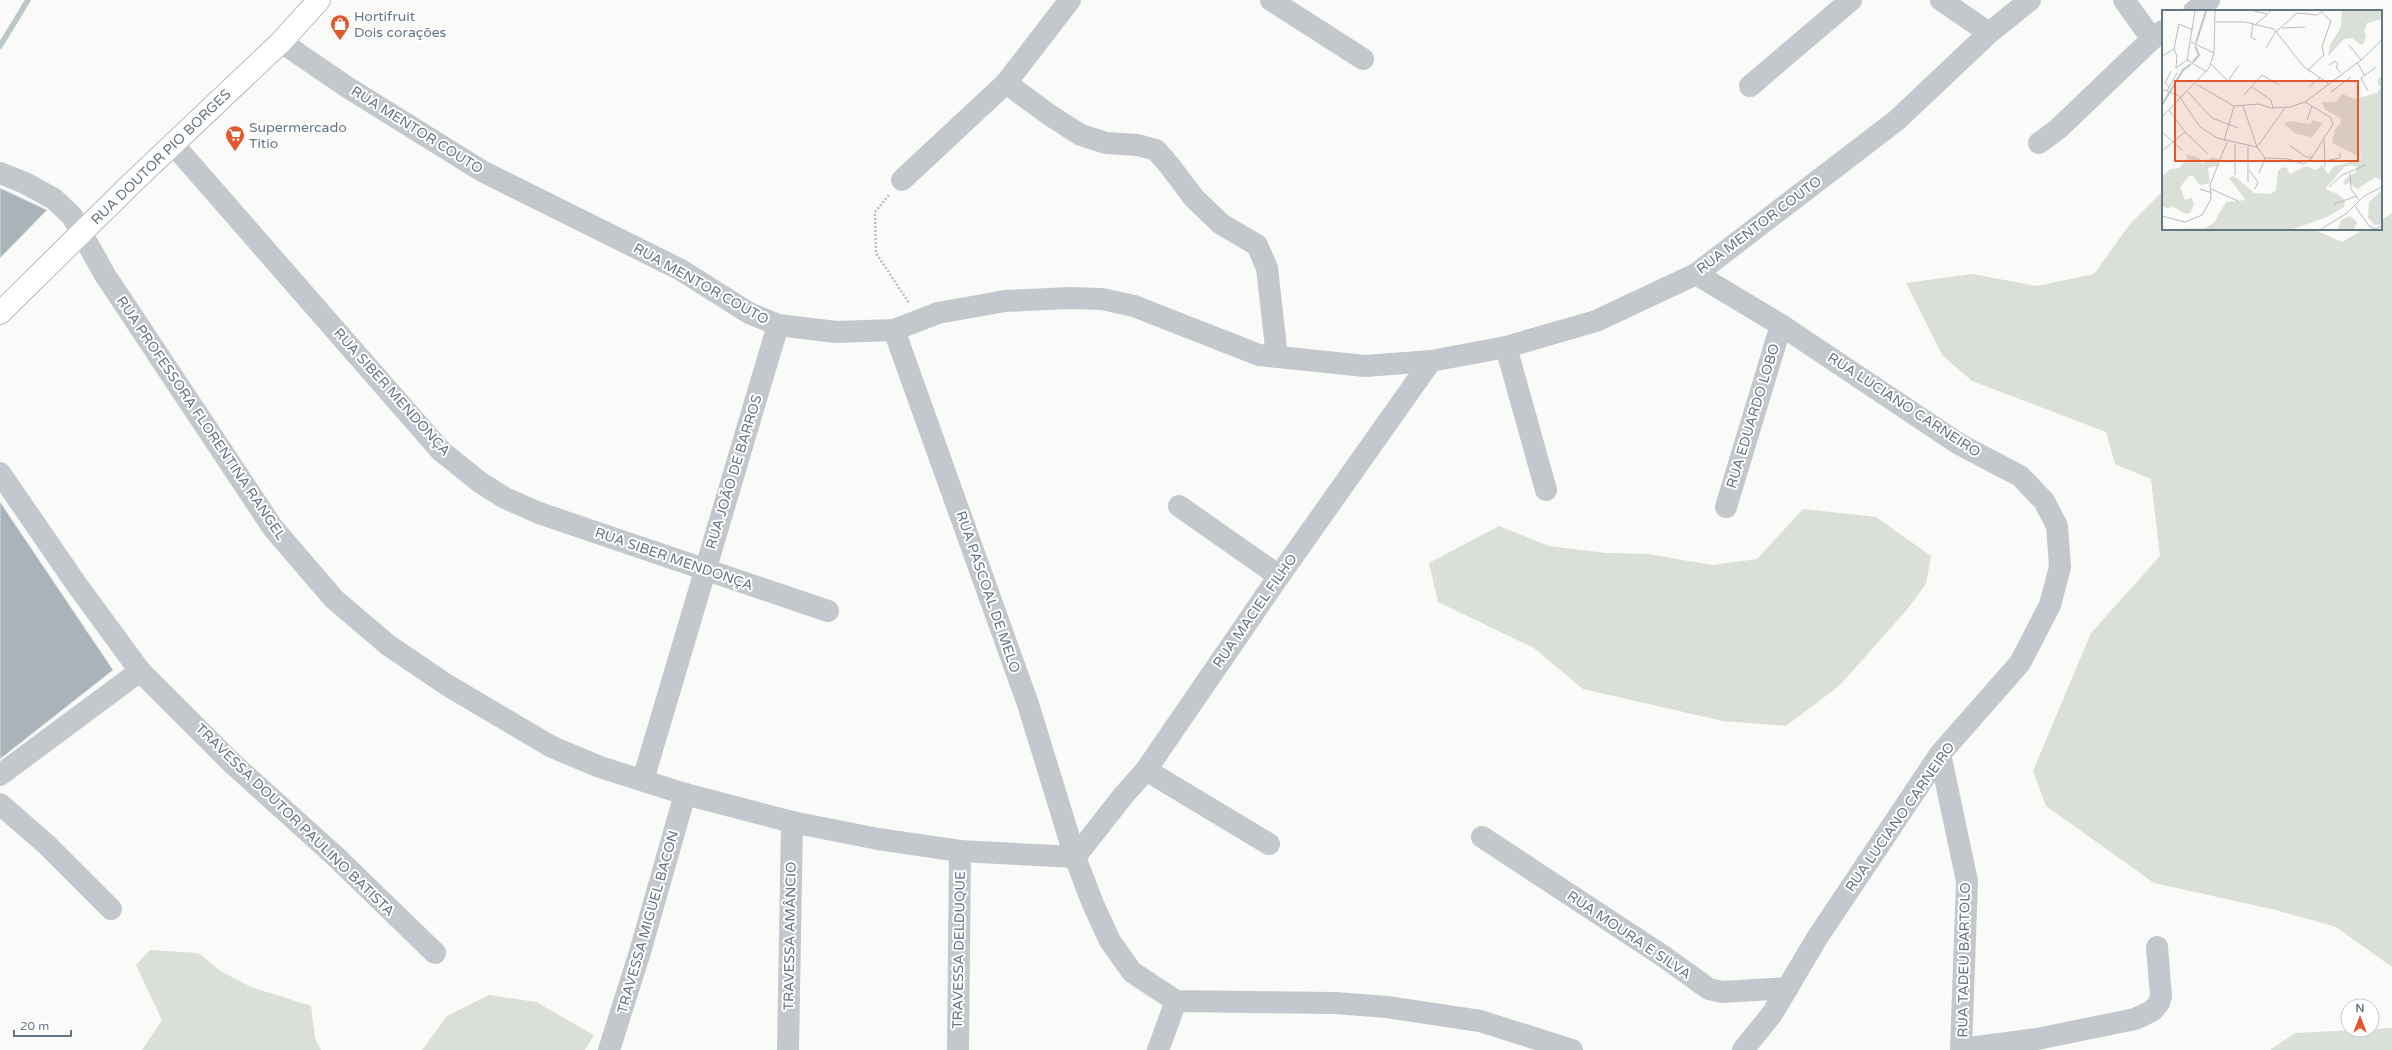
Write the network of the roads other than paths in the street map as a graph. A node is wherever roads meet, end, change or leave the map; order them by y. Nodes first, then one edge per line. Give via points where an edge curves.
1 (320, 0) edge
2 (1070, 0) edge
3 (1271, 0) edge
4 (1851, 0) edge
5 (1941, 0) edge
6 (2030, 0) edge
7 (2124, 0) edge
8 (2209, 0) edge
9 (2195, 10) edge
10 (1989, 33) junction
11 (2157, 35) edge
12 (281, 42) junction
13 (1363, 59) dead end
14 (1006, 83) junction
15 (1750, 86) dead end
16 (2039, 143) dead end
17 (173, 144) junction
18 (0, 173) edge
19 (902, 180) road end
20 (82, 234) junction
21 (1696, 274) junction
22 (0, 313) edge
23 (778, 325) junction
24 (1781, 325) junction
25 (894, 330) junction
26 (1506, 347) junction
27 (1277, 356) junction
28 (1431, 361) junction
29 (0, 474) edge
30 (1546, 490) dead end
31 (1178, 506) dead end
32 (1726, 507) dead end
33 (704, 570) junction
34 (1279, 576) junction
35 (828, 611) dead end
36 (140, 671) junction
37 (1940, 754) junction
38 (1146, 770) junction
39 (0, 775) edge
40 (643, 780) junction
41 (685, 794) junction
42 (0, 804) edge
43 (792, 822) junction
44 (1482, 837) dead end
45 (1269, 844) dead end
46 (960, 851) junction
47 (1075, 857) junction
48 (112, 909) dead end
49 (2157, 947) dead end
50 (435, 953) dead end
51 (1788, 988) junction
52 (1176, 1001) junction
53 (1961, 1049) edge
54 (609, 1050) edge
55 (788, 1050) edge
56 (958, 1050) edge
57 (1158, 1050) edge
58 (1572, 1050) edge
59 (1743, 1050) edge

1 - 12 main road, RUA DOUTOR PIO BORGES
2 - 14 street
3 - 13 street
4 - 15 street
5 - 10 street
6 - 10 street, RUA MENTOR COUTO
7 - 11 street
8 - 9 street
10 - 21 street, RUA MENTOR COUTO via 1897,120
11 - 16 street via 2058,129
12 - 17 main road, RUA DOUTOR PIO BORGES
12 - 23 street, RUA MENTOR COUTO via 347,87 482,171 681,270 749,313
14 - 19 street
14 - 27 street via 1081,135 1106,143 1138,145 1156,150 1194,198 1221,224 1257,245 1267,268
17 - 20 main road, RUA DOUTOR PIO BORGES
17 - 33 street, RUA SIBER MENDONÇA via 441,451 481,483 505,498 553,518
18 - 20 street, RUA PROFESSORA FLORENTINA RANGEL via 54,199 72,216
20 - 22 main road, RUA DOUTOR PIO BORGES
20 - 40 street, RUA PROFESSORA FLORENTINA RANGEL via 105,275 273,528 334,599 388,645 447,685 552,748 600,767
21 - 24 street, RUA LUCIANO CARNEIRO
21 - 26 street, RUA MENTOR COUTO via 1596,321
23 - 25 street, RUA MENTOR COUTO via 836,332
23 - 33 street, RUA JOÃO DE BARROS
24 - 32 street, RUA EDUARDO LOBO
24 - 37 street, RUA LUCIANO CARNEIRO via 1959,444 2020,476 2044,501 2057,526 2060,567 2050,605 2020,662
25 - 27 street, RUA MENTOR COUTO via 938,313 1005,301 1102,299 1134,306 1259,355
25 - 47 street, RUA PASCOAL DE MELO via 1028,704
26 - 28 street, RUA MENTOR COUTO
26 - 30 street
27 - 28 street, RUA MENTOR COUTO via 1365,366
28 - 34 street, RUA MACIEL FILHO
29 - 36 street, TRAVESSA DOUTOR PAULINO BATISTA via 77,586
31 - 34 street
33 - 35 street, RUA SIBER MENDONÇA
33 - 40 street, RUA JOÃO DE BARROS
34 - 38 street, RUA MACIEL FILHO
36 - 39 street
36 - 50 street, TRAVESSA DOUTOR PAULINO BATISTA via 232,763
37 - 51 street, RUA LUCIANO CARNEIRO via 1817,938
37 - 53 street, RUA TADEU BARTOLO via 1967,881
38 - 45 street
38 - 47 street, RUA MACIEL FILHO
40 - 41 street, RUA PROFESSORA FLORENTINA RANGEL
41 - 43 street, RUA PROFESSORA FLORENTINA RANGEL
41 - 54 street, TRAVESSA MIGUEL BACON
42 - 48 street via 46,844
43 - 46 street, RUA PROFESSORA FLORENTINA RANGEL via 878,839
43 - 55 street, TRAVESSA AMÂNCIO
44 - 51 street, RUA MOURA E SILVA via 1709,989 1722,992
46 - 47 street, RUA PROFESSORA FLORENTINA RANGEL
46 - 56 street, TRAVESSA DELDUQUE
47 - 52 street via 1110,941 1132,972
49 - 53 street, RUA TADEU BARTOLO via 2161,996 2152,1011 2135,1019 2037,1039
51 - 59 street, RUA LUCIANO CARNEIRO
52 - 57 street
52 - 58 street via 1336,1003 1387,1008 1480,1021

